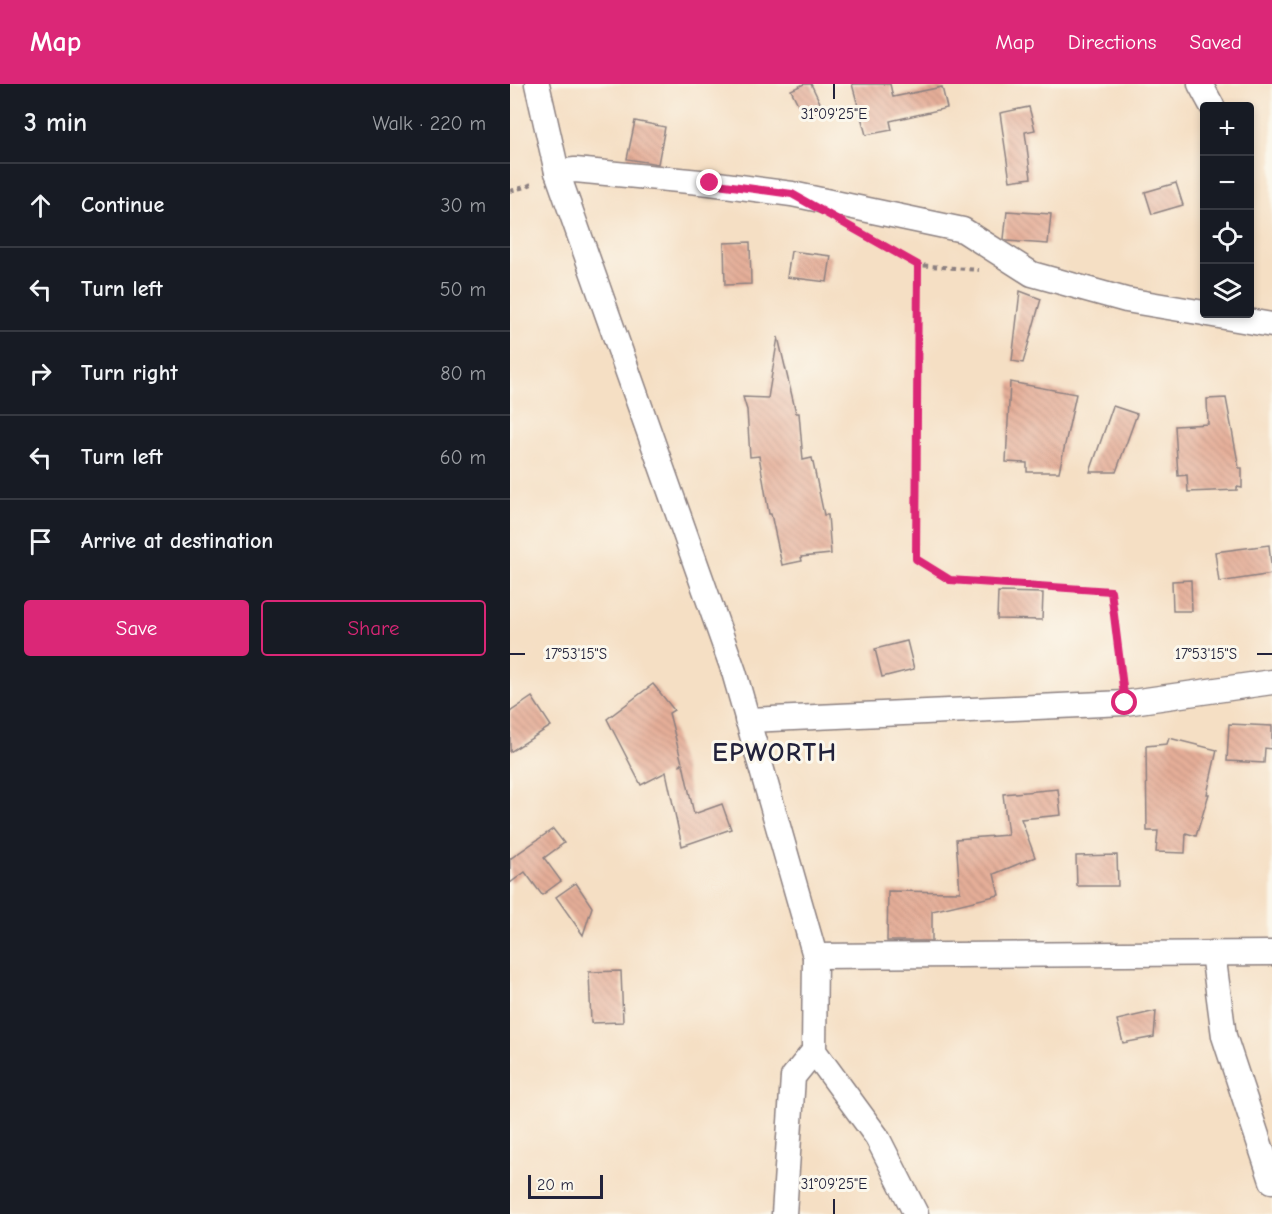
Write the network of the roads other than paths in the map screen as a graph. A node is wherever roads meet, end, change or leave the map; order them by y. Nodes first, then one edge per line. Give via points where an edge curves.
1 (537, 84) edge
2 (1200, 84) edge
3 (1210, 102) edge
4 (557, 172) junction
5 (1200, 312) edge
6 (1234, 318) edge
7 (1272, 325) edge
8 (1272, 682) edge
9 (747, 720) junction
10 (1214, 953) junction
11 (1272, 953) edge
12 (815, 956) junction
13 (814, 1051) junction
14 (1272, 1181) edge
15 (784, 1214) edge
16 (916, 1214) edge

1 - 4 street
2 - 3 street
4 - 5 street via 575,170 792,194 963,230 1032,274 1126,300
4 - 9 street via 734,672
6 - 7 street
8 - 9 street via 1125,703
9 - 12 street
10 - 11 street
10 - 12 street
10 - 14 street via 1224,1036
12 - 13 street
13 - 15 street via 793,1077
13 - 16 street via 877,1137

